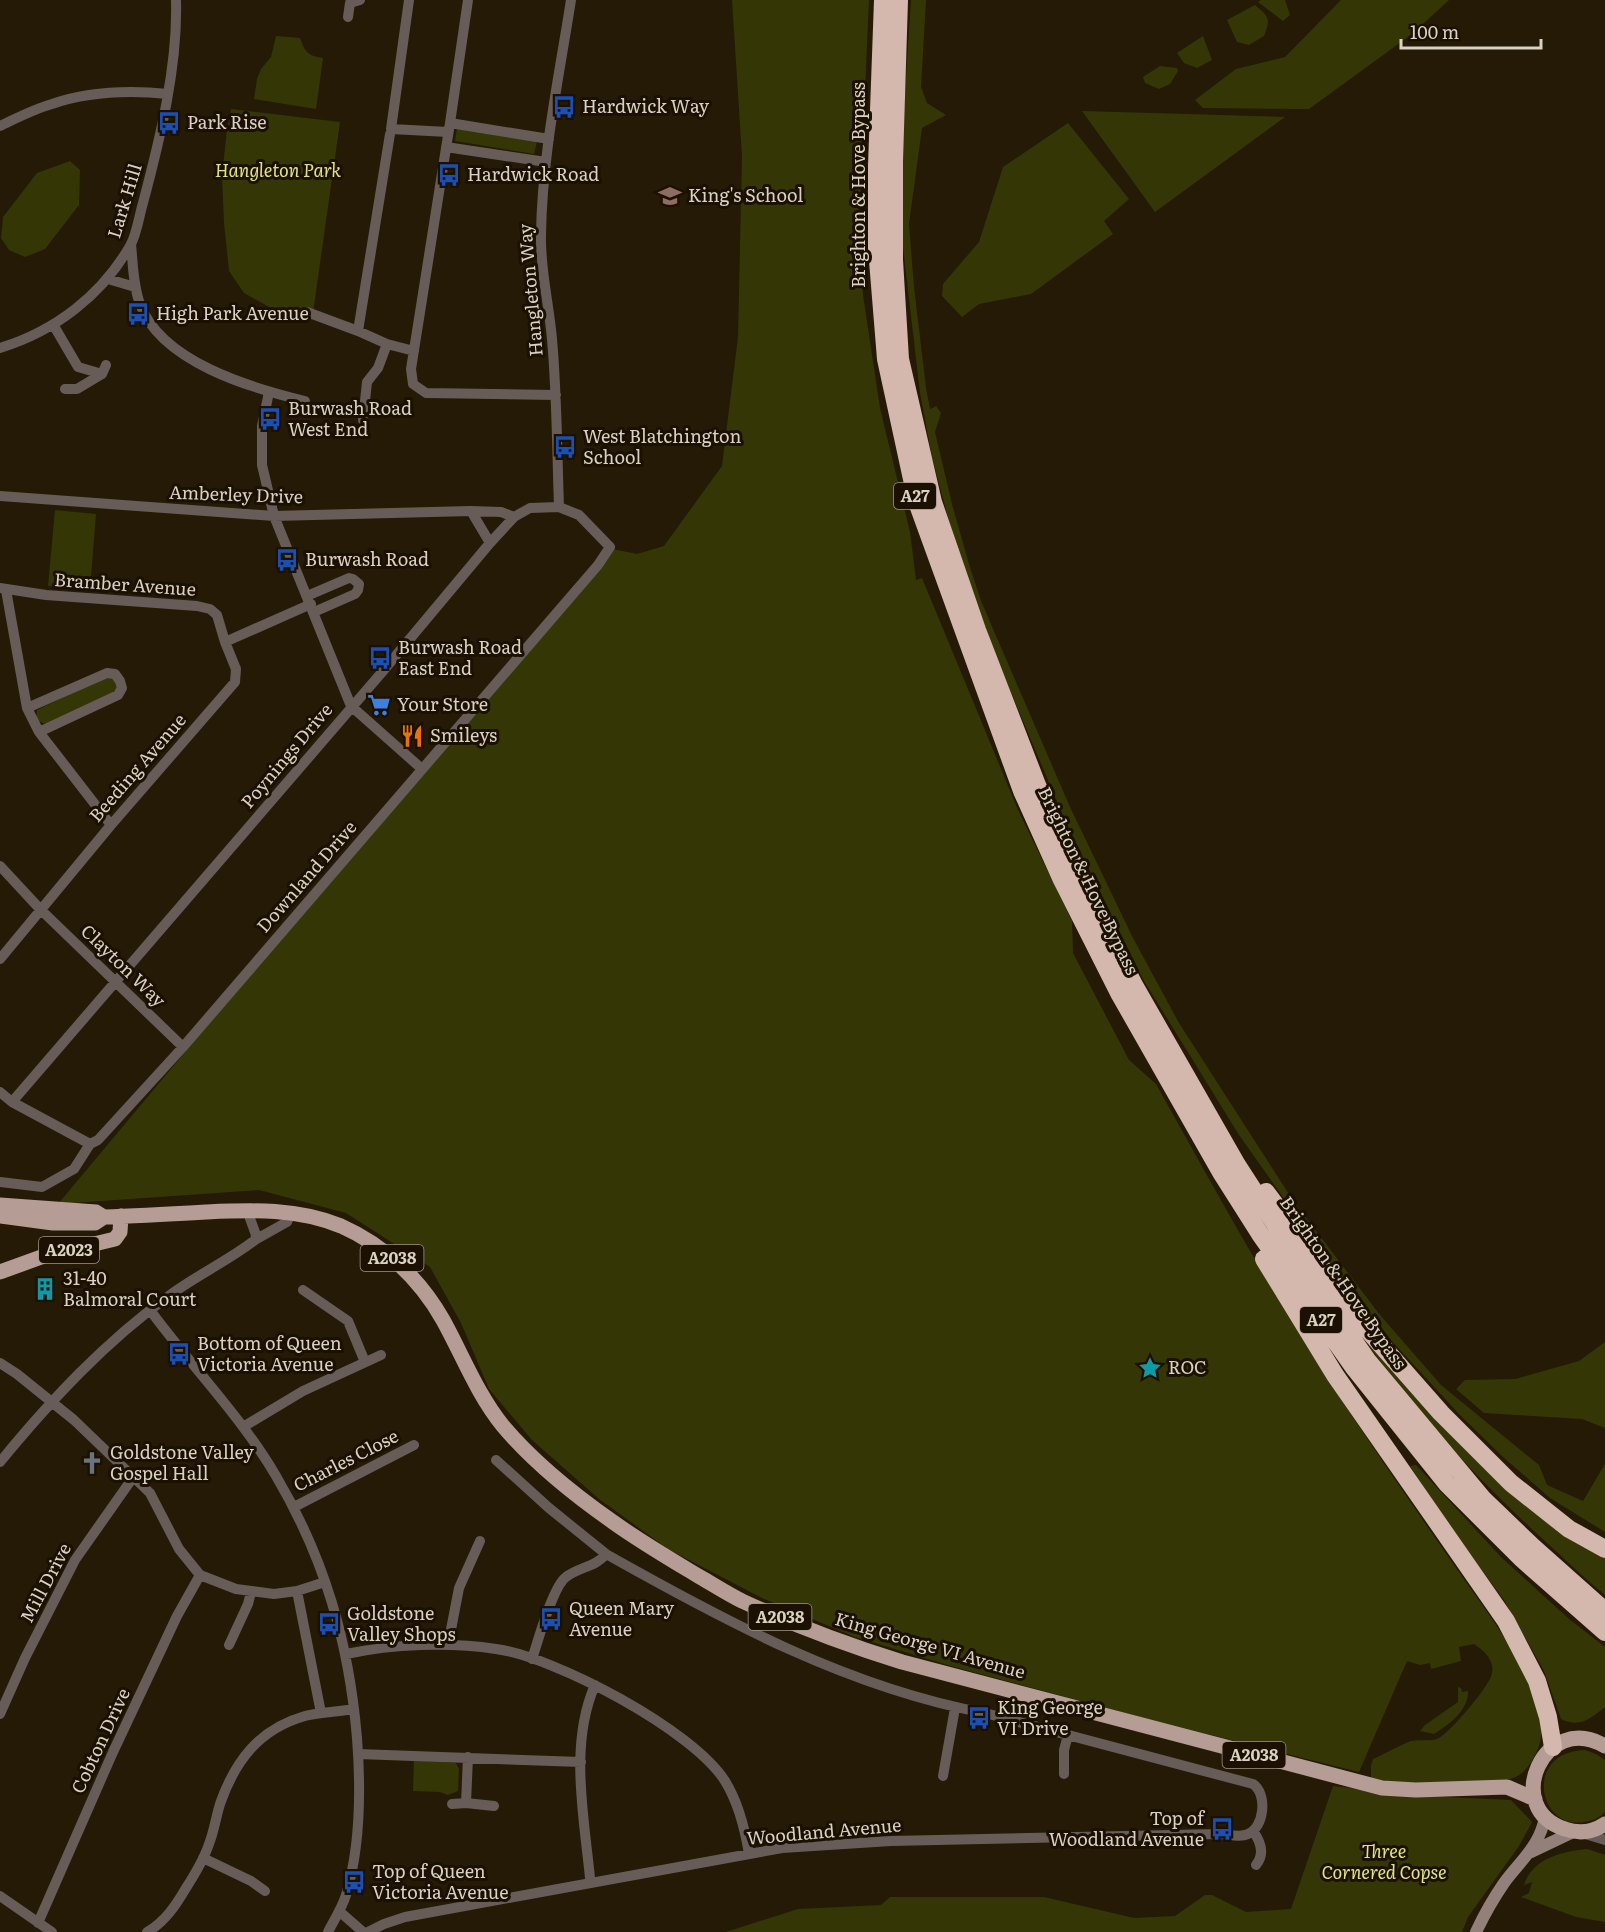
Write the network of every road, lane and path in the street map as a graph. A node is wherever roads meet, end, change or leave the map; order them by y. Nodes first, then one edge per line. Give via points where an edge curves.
1 (176, 0) edge
2 (360, 0) edge
3 (409, 0) edge
4 (468, 0) edge
5 (571, 0) edge
6 (883, 0) edge
7 (899, 0) edge
8 (348, 17) dead end
9 (168, 94) junction
10 (0, 126) edge
11 (449, 128) junction
12 (390, 134) dead end
13 (549, 139) junction
14 (446, 147) junction
15 (546, 162) junction
16 (131, 244) junction
17 (108, 279) junction
18 (135, 287) junction
19 (307, 312) dead end
20 (54, 326) junction
21 (358, 331) junction
22 (387, 344) junction
23 (0, 348) edge
24 (414, 351) junction
25 (78, 368) junction
26 (269, 392) junction
27 (556, 395) junction
28 (305, 401) dead end
29 (363, 420) dead end
30 (0, 496) edge
31 (559, 507) junction
32 (471, 511) junction
33 (274, 516) junction
34 (514, 517) junction
35 (490, 543) junction
36 (3, 589) edge
37 (311, 604) junction
38 (225, 642) junction
39 (351, 706) junction
40 (27, 708) junction
41 (39, 732) junction
42 (422, 769) junction
43 (111, 825) junction
44 (0, 867) edge
45 (40, 909) junction
46 (1, 955) edge
47 (115, 983) junction
48 (183, 1047) junction
49 (0, 1092) edge
50 (12, 1102) junction
51 (1202, 1106) junction
52 (90, 1144) junction
53 (1222, 1174) junction
54 (0, 1182) edge
55 (0, 1205) edge
56 (247, 1210) junction
57 (292, 1212) junction
58 (0, 1216) edge
59 (121, 1216) junction
60 (104, 1217) junction
61 (255, 1240) junction
62 (0, 1272) edge
63 (303, 1290) dead end
64 (150, 1310) junction
65 (381, 1355) dead end
66 (365, 1362) junction
67 (0, 1364) edge
68 (50, 1403) junction
69 (243, 1427) junction
70 (414, 1445) dead end
71 (496, 1460) dead end
72 (0, 1462) edge
73 (134, 1476) junction
74 (294, 1507) junction
75 (480, 1541) dead end
76 (1605, 1549) edge
77 (606, 1554) junction
78 (200, 1575) junction
79 (325, 1582) junction
80 (297, 1591) junction
81 (251, 1592) junction
82 (1605, 1611) edge
83 (1605, 1632) edge
84 (230, 1645) dead end
85 (448, 1645) junction
86 (346, 1654) junction
87 (532, 1659) junction
88 (595, 1685) junction
89 (955, 1708) junction
90 (354, 1709) junction
91 (321, 1713) junction
92 (0, 1714) edge
93 (1605, 1731) edge
94 (1068, 1735) junction
95 (1590, 1740) junction
96 (1605, 1746) edge
97 (1553, 1747) junction
98 (358, 1754) junction
99 (468, 1757) junction
100 (581, 1762) junction
101 (1535, 1771) junction
102 (1064, 1774) dead end
103 (943, 1776) dead end
104 (1507, 1787) junction
105 (1535, 1798) junction
106 (466, 1803) junction
107 (452, 1804) dead end
108 (494, 1806) dead end
109 (1545, 1816) junction
110 (1605, 1824) edge
111 (1253, 1831) junction
112 (1576, 1832) junction
113 (1605, 1839) edge
114 (1530, 1853) junction
115 (749, 1854) junction
116 (203, 1858) junction
117 (1256, 1865) dead end
118 (593, 1882) junction
119 (265, 1890) dead end
120 (0, 1896) edge
121 (339, 1911) junction
122 (38, 1923) junction
123 (52, 1932) edge
124 (147, 1932) edge
125 (328, 1932) edge
126 (363, 1932) edge
127 (368, 1932) edge
128 (1476, 1932) edge

1 - 9 street, Lark Hill
2 - 8 street via 350,3
3 - 11 street via 391,129
4 - 11 street
5 - 13 street, Hangleton Way
6 - 53 highway, Brighton & Hove Bypass / A27 via 877,248 886,359 917,502 1022,791 1062,880 1119,993
7 - 51 highway, Brighton & Hove Bypass / A27 via 894,161 899,348 933,502 1037,785 1125,968
9 - 10 street via 133,90 94,93 52,104
9 - 16 street, Lark Hill via 156,156
11 - 13 street
11 - 14 street
12 - 21 street
13 - 15 street, Hangleton Way
14 - 15 street
14 - 24 street
15 - 27 street, Hangleton Way via 541,238
16 - 17 street, Lark Hill
16 - 18 street
17 - 18 street
17 - 20 street, Lark Hill
18 - 26 street via 150,324 169,343 203,366
19 - 21 street
20 - 23 street, Lark Hill
20 - 25 street
21 - 22 street
22 - 24 street
22 - 29 street via 378,368 367,382
24 - 27 street via 413,384 426,393
25 - 25 street via 71,389 104,370
26 - 28 street
26 - 33 street via 262,426 262,465
27 - 31 street, Hangleton Way
30 - 33 street, Amberley Drive
31 - 34 street, Poynings Drive via 530,508
31 - 42 street, Downland Drive via 579,514 610,547
32 - 33 street, Amberley Drive
32 - 34 street, Amberley Drive via 501,512
32 - 35 street
33 - 37 street
34 - 35 street, Poynings Drive
35 - 39 street, Poynings Drive
36 - 38 street, Bramber Avenue via 203,607 217,615
36 - 40 street
37 - 38 street
37 - 39 street
38 - 43 street, Beeding Avenue via 237,669 235,682
39 - 42 street
39 - 47 street, Poynings Drive
40 - 41 street
40 - 41 street via 107,673 116,674 120,681 118,695
41 - 43 street
42 - 48 street, Downland Drive
43 - 45 street, Beeding Avenue
44 - 45 street, Clayton Way
45 - 46 street, Beeding Avenue
45 - 47 street, Clayton Way
47 - 48 street, Clayton Way
47 - 50 street, Poynings Drive
48 - 52 street, Downland Drive via 98,1140
49 - 50 street
50 - 52 street
51 - 76 highway, A27 via 1403,1372 1511,1483 1569,1529
51 - 82 highway, Brighton & Hove Bypass / A27 via 1274,1224 1367,1360 1483,1499
52 - 54 street, Downland Drive via 74,1169 42,1187
53 - 83 highway, Brighton & Hove Bypass / A27 via 1355,1369 1447,1484 1521,1558
53 - 97 highway, A27 via 1252,1239 1318,1348 1517,1640 1544,1700
55 - 60 main road, King George VI Avenue / A2038 via 96,1212
56 - 57 main road, King George VI Avenue / A2038
56 - 59 main road, King George VI Avenue / A2038
56 - 61 street
57 - 61 street via 287,1222
57 - 104 main road, King George VI Avenue / A2038 via 348,1230 385,1252 425,1293 496,1417 540,1466 647,1545 740,1600 831,1640 902,1662 1371,1785 1416,1790
58 - 60 main road, King George VI Avenue / A2038 via 53,1223 95,1223
59 - 60 main road, King George VI Avenue / A2038
59 - 62 main road, A2023 via 120,1232 115,1239 44,1256
61 - 64 street
63 - 66 street via 348,1321
64 - 68 street
64 - 69 street
65 - 66 street
66 - 69 street via 303,1391
67 - 68 street
68 - 72 street
68 - 73 street
69 - 74 street
70 - 74 street, Charles Close
71 - 77 street
73 - 78 street via 150,1492 179,1549
73 - 92 street, Mill Drive via 75,1560
74 - 79 street
75 - 85 street via 459,1588
77 - 87 street via 599,1562 561,1581
77 - 89 street via 700,1607 780,1645 871,1683
78 - 81 street
78 - 122 street, Cobton Drive via 113,1752
79 - 80 street
79 - 86 street
80 - 81 street
80 - 91 street
81 - 84 street
85 - 86 street
85 - 87 street via 496,1649
86 - 90 street
87 - 88 street
88 - 100 street via 584,1723
88 - 115 street via 661,1724 713,1765 734,1799
89 - 94 street
89 - 103 street
90 - 91 street
90 - 98 street
91 - 116 street via 276,1728 244,1756 232,1774
93 - 95 main road
94 - 102 street
94 - 111 street via 1253,1784 1263,1797
95 - 96 main road
95 - 97 main road via 1577,1738
97 - 101 main road
98 - 99 street
98 - 121 street via 359,1819 350,1879
99 - 100 street
99 - 106 street
100 - 118 street
101 - 104 main road, King George VI Avenue / A2038
101 - 105 main road
104 - 105 main road, King George VI Avenue / A2038
105 - 109 main road
106 - 107 street
106 - 108 street
109 - 112 main road via 1553,1824
109 - 114 street via 1540,1837
110 - 112 main road
111 - 115 street, Woodland Avenue via 1241,1836 891,1841 814,1845
111 - 117 street via 1261,1848
112 - 113 street
112 - 114 street
114 - 128 street via 1505,1882
115 - 118 street, Woodland Avenue
116 - 119 street
116 - 124 street via 178,1902
118 - 127 street, Woodland Avenue via 405,1917
120 - 122 street
121 - 125 street
121 - 126 street
122 - 123 street

